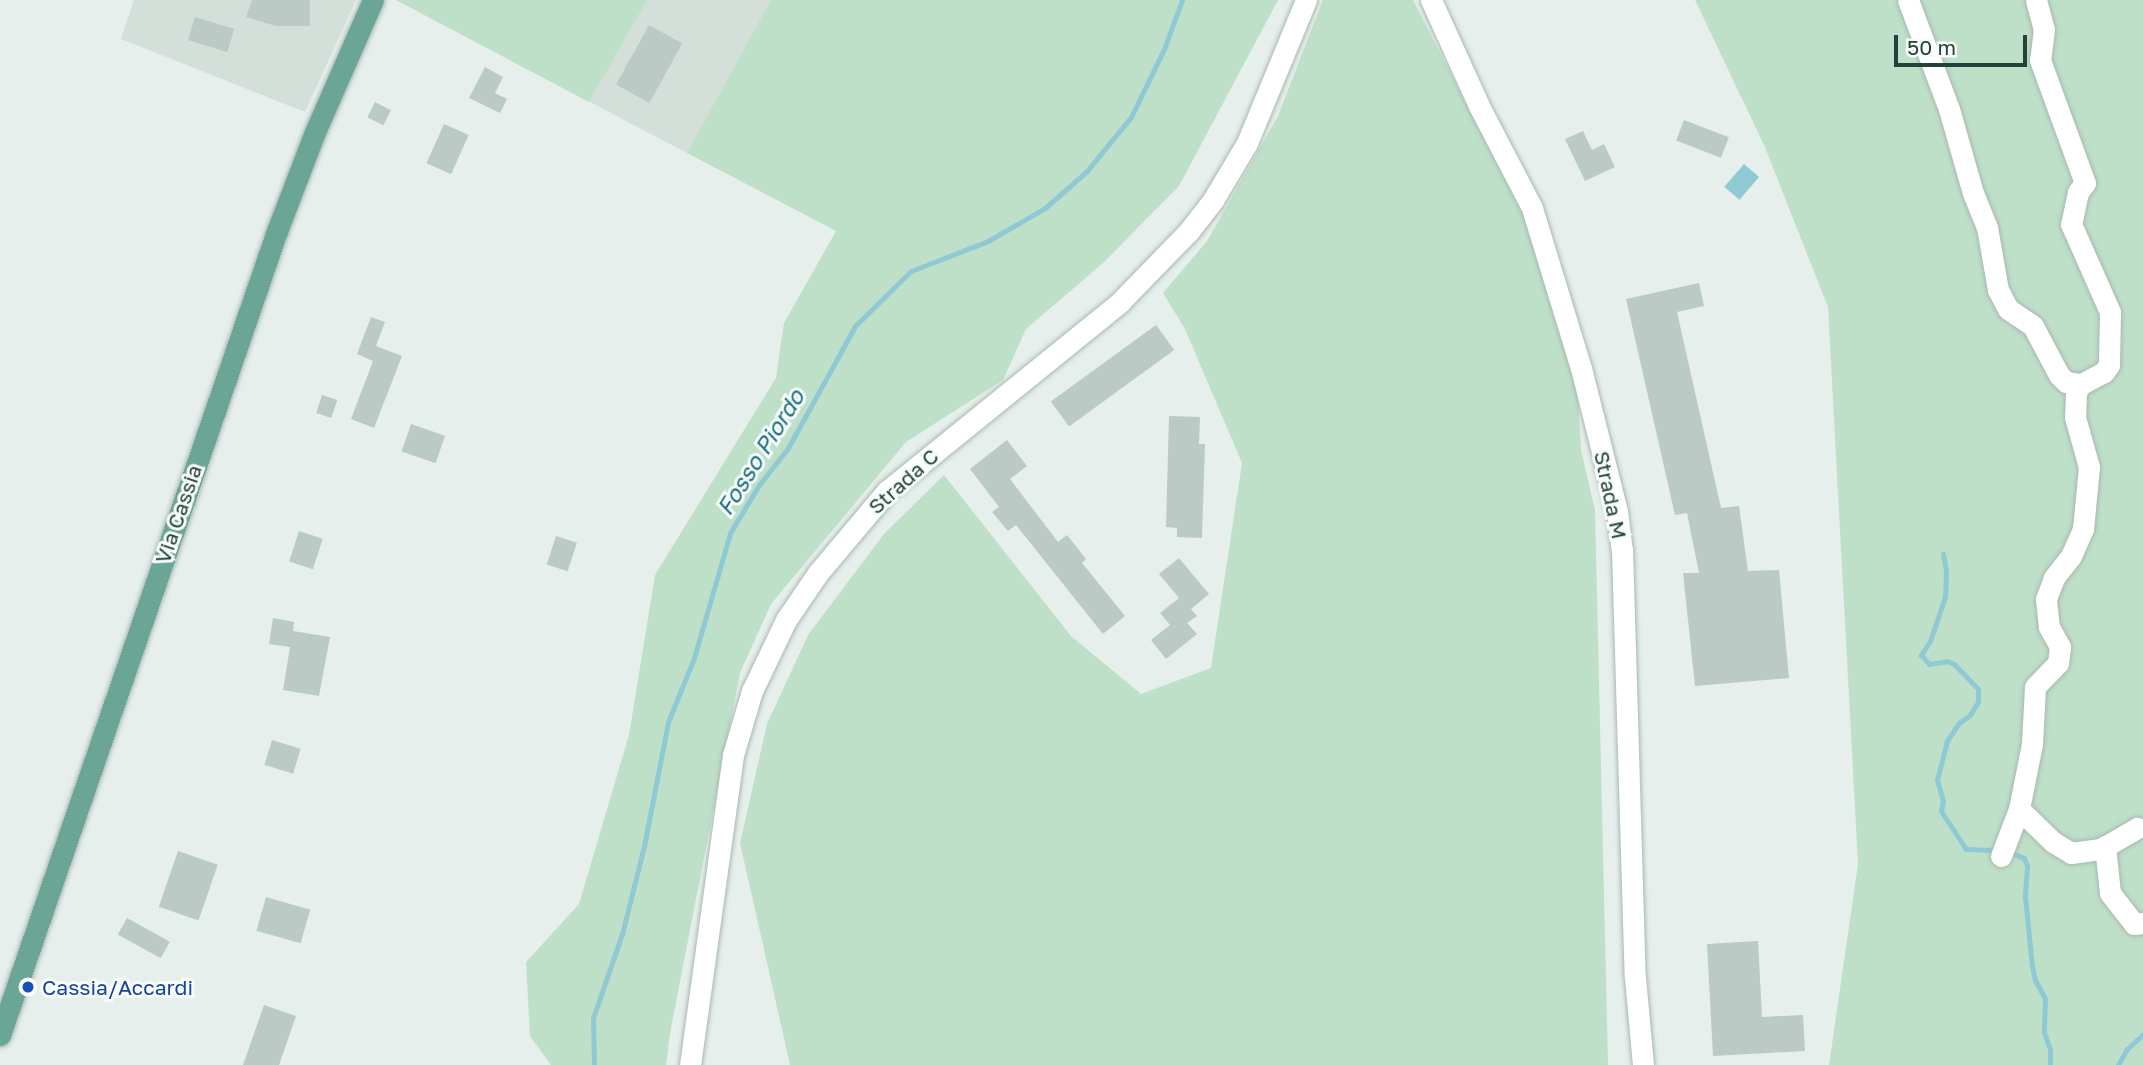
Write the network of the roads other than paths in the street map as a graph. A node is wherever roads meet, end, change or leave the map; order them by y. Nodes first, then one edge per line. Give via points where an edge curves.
1 (373, 0) edge
2 (1306, 0) edge
3 (1431, 0) edge
4 (1908, 0) edge
5 (2036, 0) edge
6 (2059, 375) junction
7 (2081, 384) junction
8 (2075, 417) junction
9 (2020, 808) junction
10 (2137, 828) dead end
11 (2105, 846) junction
12 (2002, 852) dead end
13 (2143, 923) edge
14 (1, 1027) edge
15 (690, 1065) edge
16 (1643, 1065) edge

1 - 14 main road, Via Cassia via 277,231
2 - 15 street, Strada C via 1247,143 1189,231 1119,302 887,491 818,573 786,620 752,691 733,755
3 - 16 street, Strada M via 1532,208 1618,511 1635,977
4 - 6 street via 1987,227 1998,290 2008,309 2034,326
5 - 7 street via 2045,29 2040,60 2085,183 2078,192 2071,224 2110,312 2109,365
6 - 7 street via 2066,382
6 - 8 street
7 - 8 street
8 - 9 street via 2089,467 2083,529 2046,598 2049,627 2060,647 2058,663 2035,687 2032,744
9 - 11 street via 2053,842 2071,853
9 - 12 street
10 - 11 street
11 - 13 street via 2110,893 2134,924

